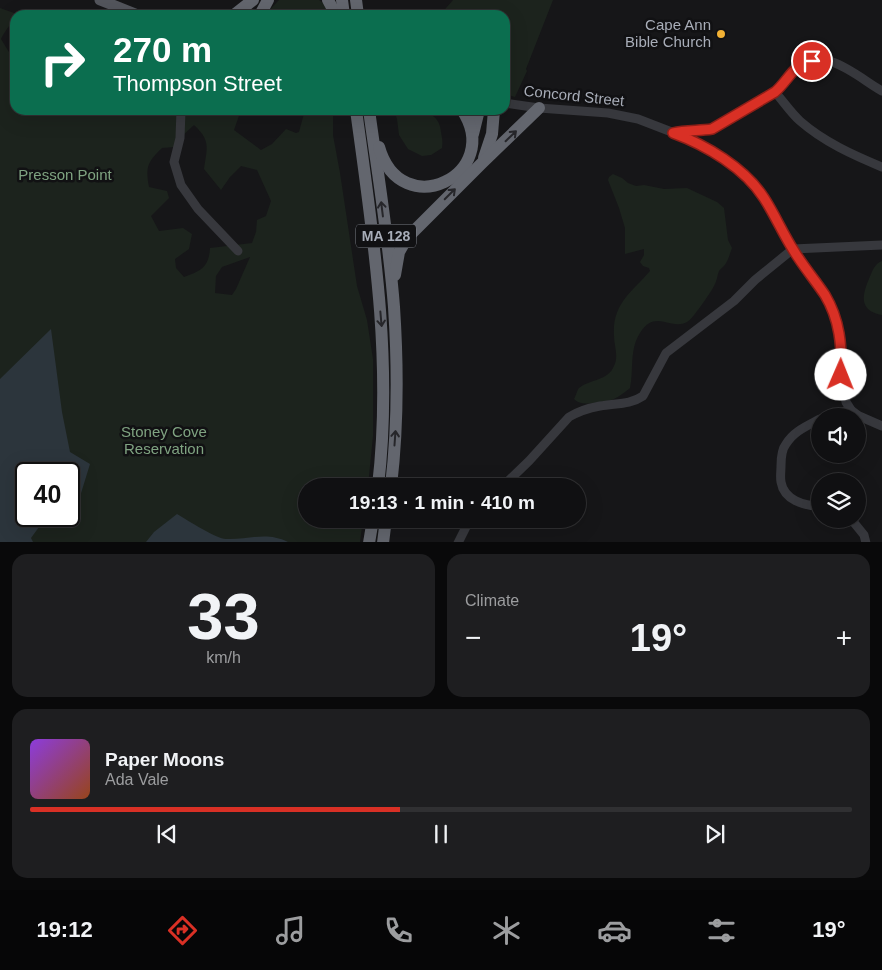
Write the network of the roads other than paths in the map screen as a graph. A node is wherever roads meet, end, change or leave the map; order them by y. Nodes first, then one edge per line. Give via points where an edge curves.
1 (100, 0) edge
2 (125, 10) edge
3 (882, 90) edge
4 (775, 92) junction
5 (510, 104) edge
6 (539, 108) junction
7 (180, 115) edge
8 (357, 115) edge
9 (371, 115) edge
10 (371, 115) edge
11 (464, 115) edge
12 (478, 115) edge
13 (494, 115) edge
14 (673, 133) junction
15 (472, 138) junction
16 (482, 163) junction
17 (882, 167) edge
18 (882, 245) edge
19 (793, 249) junction
20 (238, 251) dead end
21 (397, 362) junction
22 (849, 408) edge
23 (866, 420) edge
24 (811, 424) edge
25 (882, 426) edge
26 (379, 478) edge
27 (392, 478) edge
28 (511, 478) edge
29 (811, 506) edge
30 (371, 528) edge
31 (385, 528) edge
32 (465, 528) edge
33 (858, 528) edge
34 (369, 542) edge
35 (383, 542) edge
36 (458, 542) edge
37 (866, 542) edge

1 - 2 main road
3 - 4 street via 842,66 820,61 799,65
4 - 14 street via 712,129
4 - 17 street via 799,120 818,135
5 - 6 street, Concord Street
6 - 14 street, Concord Street via 608,113 638,119
16 -> 6 highway
7 - 20 street via 180,138 174,162 181,186
8 -> 26 highway, MA 128 via 382,332 384,400
9 - 15 highway via 386,164 397,177 414,185 434,186 456,176 469,158
21 -> 10 highway, MA 128 via 392,289
11 - 15 highway
12 - 15 highway
13 - 16 highway via 488,151
14 - 19 street, Concord Street via 695,141 749,179 765,198
21 -> 16 highway via 395,276 399,252 411,234
18 - 19 street
19 - 22 street, Concord Street via 833,310 841,341 842,392
19 - 28 street via 728,306 666,353 643,396 578,412
27 -> 21 highway, MA 128
23 - 25 street
24 - 29 street via 795,432 784,446 781,462 781,482 787,494
30 - 34 highway
31 - 35 highway
32 - 36 street
33 - 37 street

